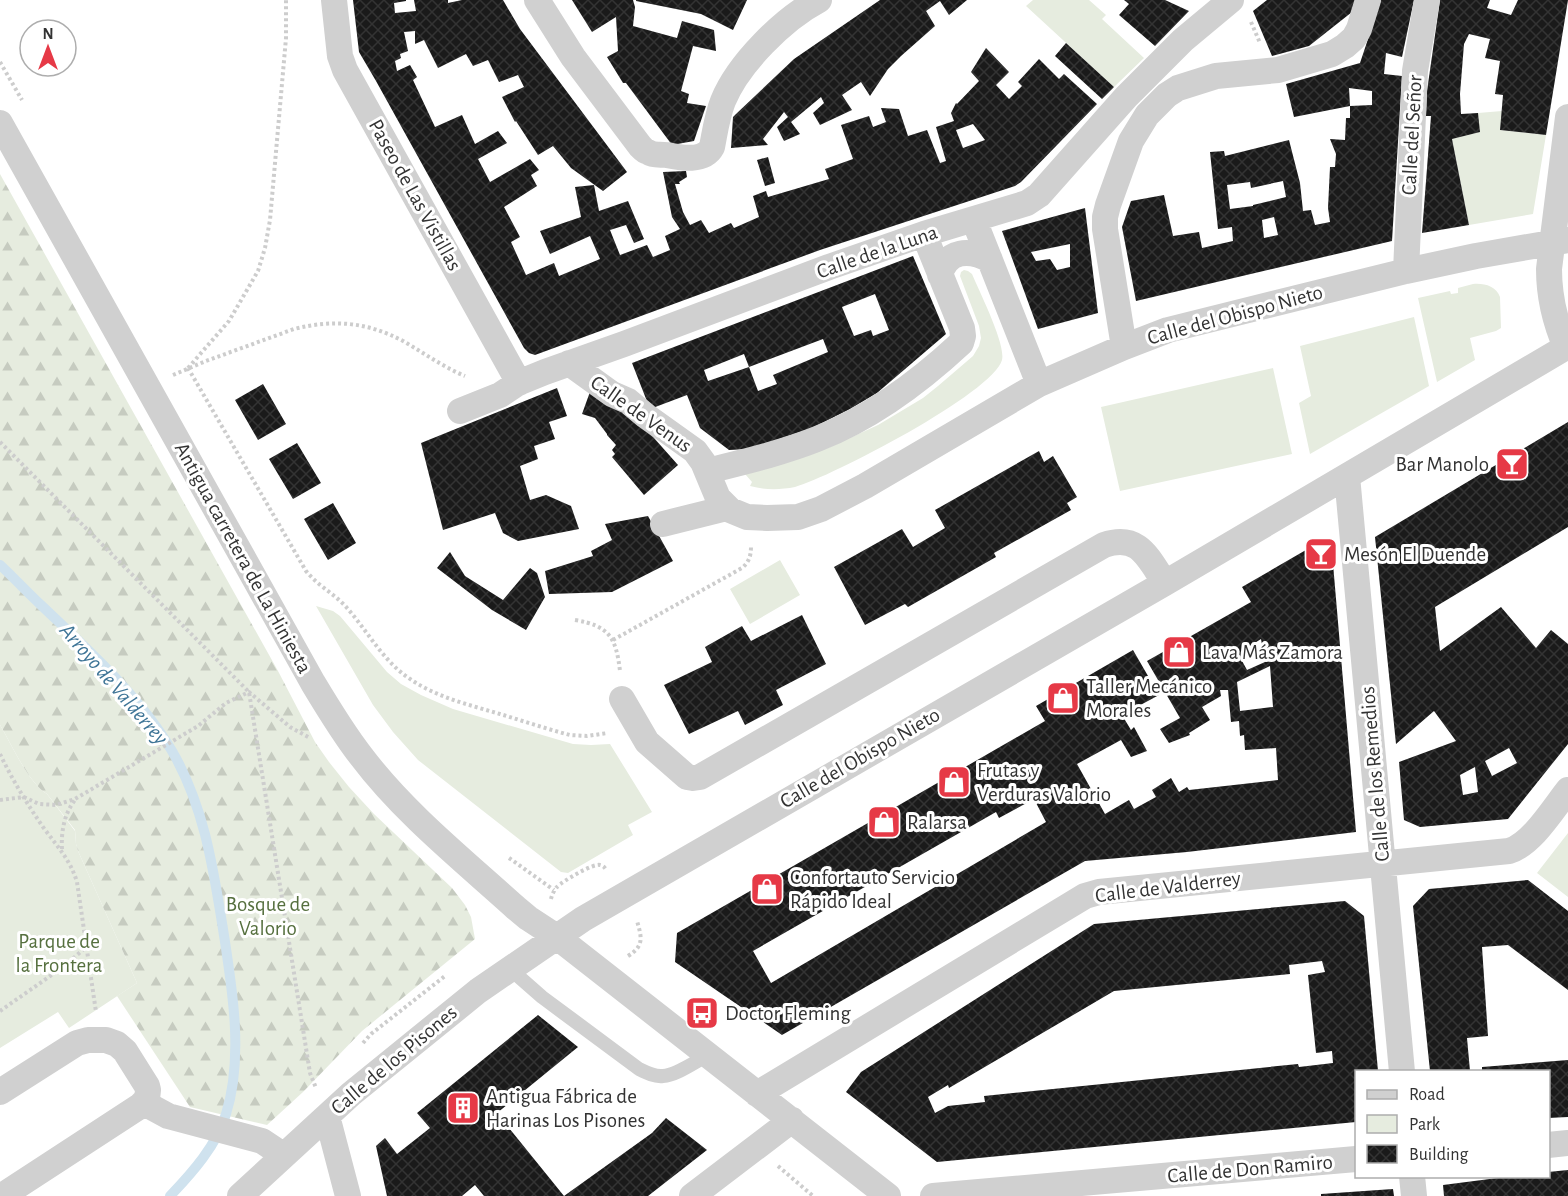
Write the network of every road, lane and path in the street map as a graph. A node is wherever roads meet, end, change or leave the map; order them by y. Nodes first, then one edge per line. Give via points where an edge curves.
1 (286, 0) edge
2 (334, 0) edge
3 (537, 0) edge
4 (1368, 0) edge
5 (1427, 0) edge
6 (812, 2) edge
7 (1235, 4) edge
8 (1259, 41) dead end
9 (0, 62) edge
10 (22, 102) dead end
11 (1568, 117) edge
12 (0, 123) edge
13 (974, 220) junction
14 (924, 234) junction
15 (1560, 242) edge
16 (990, 260) junction
17 (1406, 272) junction
18 (940, 275) junction
19 (1124, 347) junction
20 (1567, 347) edge
21 (569, 363) junction
22 (168, 365) dead end
23 (188, 369) junction
24 (174, 375) dead end
25 (471, 378) dead end
26 (519, 382) junction
27 (1039, 384) junction
28 (460, 411) dead end
29 (0, 442) edge
30 (707, 471) junction
31 (1347, 476) junction
32 (737, 512) junction
33 (663, 524) dead end
34 (1165, 583) junction
35 (575, 620) dead end
36 (613, 640) junction
37 (249, 692) junction
38 (622, 699) joint
39 (636, 724) junction
40 (342, 730) junction
41 (0, 754) edge
42 (1568, 790) edge
43 (24, 797) junction
44 (75, 799) junction
45 (0, 800) edge
46 (62, 850) junction
47 (507, 856) dead end
48 (1383, 864) junction
49 (608, 873) dead end
50 (634, 914) dead end
51 (557, 936) junction
52 (86, 947) junction
53 (635, 952) dead end
54 (509, 968) junction
55 (0, 1011) edge
56 (101, 1039) junction
57 (708, 1055) junction
58 (1402, 1070) edge
59 (0, 1092) edge
60 (758, 1094) junction
61 (144, 1103) junction
62 (327, 1116) junction
63 (792, 1120) junction
64 (1568, 1143) edge
65 (1550, 1145) edge
66 (281, 1157) junction
67 (1355, 1159) edge
68 (774, 1163) dead end
69 (1412, 1178) edge
70 (1034, 1192) edge
71 (2, 1196) edge
72 (240, 1196) edge
73 (348, 1196) edge
74 (692, 1196) edge
75 (813, 1196) edge
76 (888, 1196) edge
77 (933, 1196) edge
78 (1414, 1196) edge

1 - 23 path via 286,38 265,249 258,271 229,321
2 - 26 street, Paseo de Las Vistillas via 345,70
3 - 6 street via 573,57 645,152 680,158 710,151 721,105 737,75 754,53
4 - 19 street via 1354,38 1332,54 1278,70 1216,76 1178,88 1142,122 1128,149 1105,217
5 - 17 street, Calle del Señor via 1415,71
7 - 8 path
7 - 13 street, Calle de la Luna via 1183,40 1035,198
9 - 10 path
11 - 15 street
12 - 40 street, Antigua carretera de La Hiniesta
13 - 14 street, Calle de la Luna
13 - 16 street
14 - 18 street
14 - 21 street, Calle de la Luna
15 - 17 street, Calle del Obispo Nieto
15 - 20 street via 1549,269 1550,293
16 - 18 street via 969,252 958,254 943,266
16 - 27 street
17 - 19 street, Calle del Obispo Nieto via 1190,324
18 - 30 street via 962,328 962,340 920,379 884,405 816,440
19 - 27 street, Calle del Obispo Nieto
20 - 31 street, Calle del Obispo Nieto
21 - 26 street, Calle de la Luna
21 - 30 street, Calle de Venus via 689,446
22 - 24 path
23 - 25 path via 294,329 340,322 386,333
23 - 39 path via 306,572 346,607 408,678 455,700 570,735 596,735
26 - 28 street, Calle de la Luna via 500,395
27 - 32 street, Calle del Obispo Nieto via 810,514 788,518
29 - 37 path
30 - 32 street via 718,498
31 - 34 street, Calle del Obispo Nieto
31 - 48 street, Calle de los Remedios
32 - 33 street, Calle del Obispo Nieto
32 - 36 path via 752,547 748,563
34 - 39 street via 1135,545 1120,541 1104,545 700,777 687,777 680,772 650,745
34 - 51 street, Calle del Obispo Nieto
35 - 36 path via 597,625
36 - 38 path
37 - 40 path via 303,735 324,740
37 - 44 path
37 - 62 path via 310,1073
38 - 39 street
40 - 51 street, Antigua carretera de La Hiniesta via 412,813 516,908
41 - 43 path
42 - 48 street, Calle de Valderrey via 1529,839 1517,848
43 - 44 path via 47,805
43 - 45 path
43 - 46 path
44 - 46 path via 66,818
46 - 52 path via 77,882
47 - 49 path via 554,890 597,864
48 - 58 street, Calle de los Remedios
48 - 60 street, Calle de Valderrey via 1085,896
50 - 53 path via 641,942
51 - 54 street, Calle de los Pisones
51 - 57 street, Antigua carretera de La Hiniesta
52 - 55 path
52 - 56 path
54 - 57 lane via 551,1004 652,1075 672,1074
54 - 62 street, Calle de los Pisones
56 - 59 street via 77,1043
56 - 61 street via 125,1051 147,1086
57 - 60 street, Antigua carretera de La Hiniesta
60 - 63 street, Antigua carretera de La Hiniesta
61 - 66 street via 168,1116 256,1139
61 - 71 street
62 - 66 street, Calle de los Pisones
62 - 73 street
63 - 74 street
63 - 76 street, Antigua carretera de La Hiniesta
64 - 65 street
66 - 72 street, Calle de los Pisones
67 - 70 street, Calle de Don Ramiro
68 - 75 path
69 - 78 street
70 - 77 street, Calle de Don Ramiro

